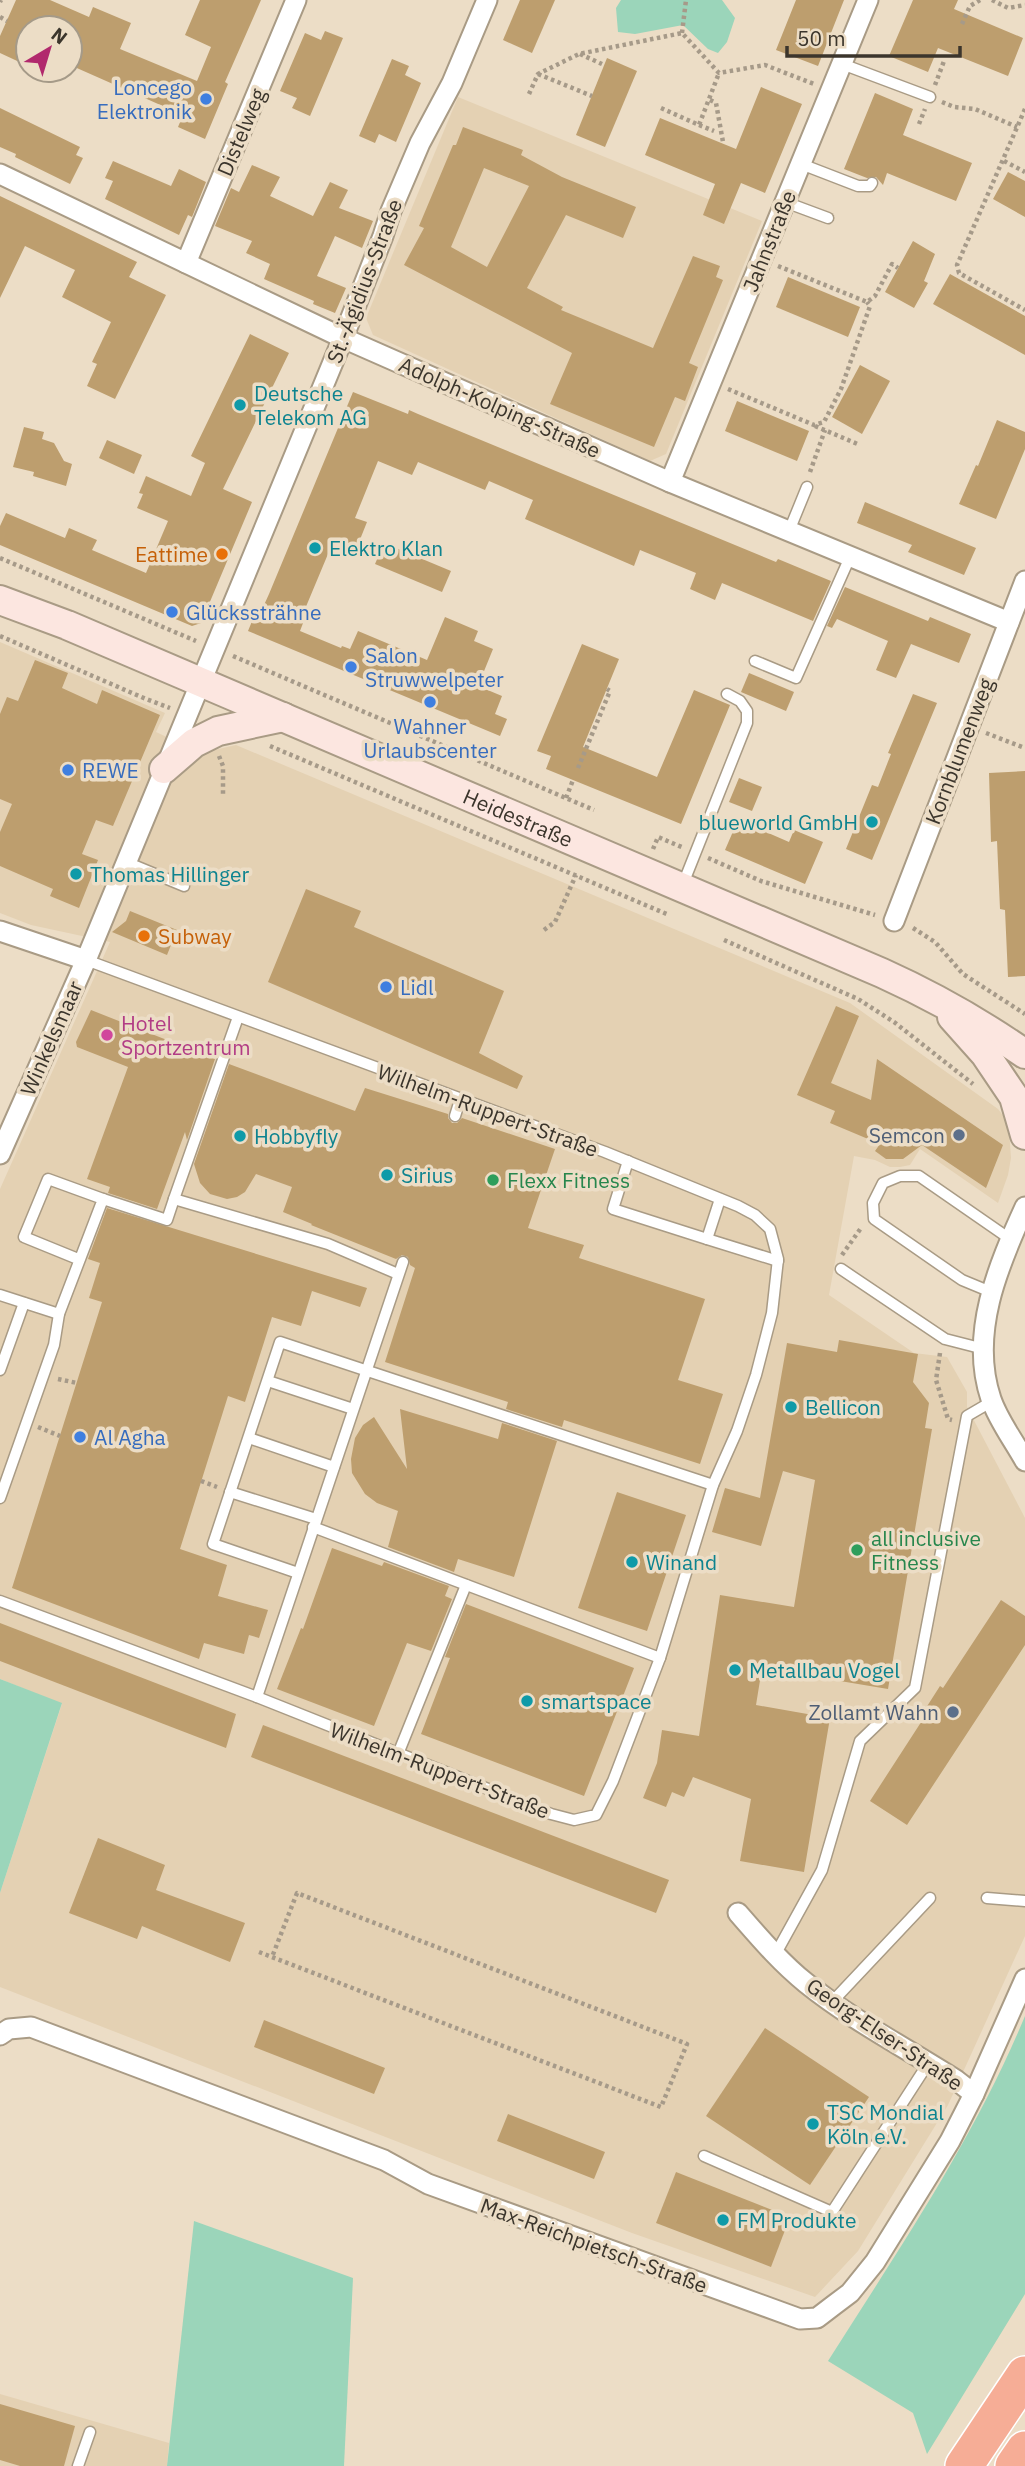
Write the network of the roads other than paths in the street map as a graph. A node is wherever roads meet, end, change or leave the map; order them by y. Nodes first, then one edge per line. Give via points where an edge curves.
1 (296, 0) edge
2 (487, 0) edge
3 (868, 0) edge
4 (842, 64) junction
5 (929, 97) road end
6 (801, 164) junction
7 (0, 174) edge
8 (872, 183) dead end
9 (785, 202) junction
10 (828, 218) dead end
11 (186, 263) junction
12 (343, 338) junction
13 (670, 482) junction
14 (807, 488) road end
15 (789, 531) junction
16 (850, 557) junction
17 (1025, 581) edge
18 (0, 600) edge
19 (1009, 622) junction
20 (755, 661) dead end
21 (201, 682) junction
22 (727, 694) dead end
23 (283, 717) junction
24 (164, 769) junction
25 (126, 862) junction
26 (184, 886) dead end
27 (681, 888) junction
28 (894, 921) road end
29 (0, 931) edge
30 (86, 960) junction
31 (934, 997) junction
32 (239, 1017) junction
33 (1025, 1054) edge
34 (460, 1100) junction
35 (455, 1116) dead end
36 (1025, 1135) edge
37 (0, 1154) edge
38 (628, 1161) junction
39 (103, 1199) junction
40 (174, 1199) junction
41 (720, 1199) junction
42 (1025, 1208) edge
43 (707, 1239) junction
44 (1010, 1239) junction
45 (78, 1259) junction
46 (778, 1261) junction
47 (402, 1262) dead end
48 (841, 1269) road end
49 (398, 1274) junction
50 (991, 1292) junction
51 (0, 1295) edge
52 (24, 1303) junction
53 (59, 1314) junction
54 (984, 1349) junction
55 (0, 1370) edge
56 (366, 1370) junction
57 (268, 1381) junction
58 (991, 1402) junction
59 (353, 1409) junction
60 (249, 1438) junction
61 (1025, 1461) edge
62 (334, 1467) junction
63 (713, 1485) junction
64 (230, 1492) junction
65 (0, 1498) edge
66 (315, 1523) junction
67 (298, 1573) junction
68 (466, 1585) junction
69 (0, 1601) edge
70 (660, 1658) junction
71 (257, 1697) junction
72 (398, 1754) junction
73 (930, 1898) dead end
74 (987, 1898) dead end
75 (1025, 1902) edge
76 (738, 1913) dead end
77 (775, 1955) junction
78 (1025, 1979) edge
79 (832, 2002) junction
80 (0, 2035) edge
81 (929, 2062) junction
82 (974, 2094) junction
83 (704, 2156) dead end
84 (1022, 2378) edge
85 (89, 2432) dead end
86 (1025, 2452) edge
87 (78, 2466) edge
88 (964, 2466) edge
89 (1015, 2466) edge

1 - 11 street, Distelweg
2 - 12 street, St.-Ägidius-Straße via 391,211
3 - 4 street, Jahnstraße
4 - 5 lane
4 - 6 street, Jahnstraße
6 - 8 lane via 858,186
6 - 9 street, Jahnstraße
7 - 11 street, Adolph-Kolping-Straße
9 - 10 lane
9 - 13 street, Jahnstraße
11 - 12 street, Adolph-Kolping-Straße
12 - 13 street, Adolph-Kolping-Straße
12 - 21 street, St.-Ägidius-Straße
13 - 15 street, Adolph-Kolping-Straße
14 - 15 lane
15 - 16 street, Adolph-Kolping-Straße
16 - 19 street, Adolph-Kolping-Straße
16 - 20 lane via 796,678
17 - 19 street, Kornblumenweg
18 - 21 main road, Heidestraße
19 - 28 street, Kornblumenweg
21 - 23 main road, Heidestraße
21 - 24 street
22 - 27 lane via 747,711 747,723
23 - 24 main road via 218,731 194,743
23 - 27 main road, Heidestraße
24 - 25 street
25 - 26 lane
25 - 30 street
27 - 31 main road, Heidestraße
29 - 30 street, Wilhelm-Ruppert-Straße
30 - 32 lane, Wilhelm-Ruppert-Straße
30 - 37 street, Winkelsmaar
31 - 33 main road, Heidestraße
31 - 36 main road via 985,1054 1014,1097
32 - 34 lane, Wilhelm-Ruppert-Straße
32 - 40 lane
34 - 35 lane
34 - 38 lane, Wilhelm-Ruppert-Straße
38 - 41 lane, Wilhelm-Ruppert-Straße
38 - 43 lane via 613,1209
39 - 40 lane via 167,1220
39 - 45 lane
39 - 45 lane via 48,1179 24,1237
40 - 49 lane via 328,1244
41 - 43 lane
41 - 46 lane, Wilhelm-Ruppert-Straße via 755,1215 770,1229
42 - 44 street
43 - 46 lane
44 - 50 street
44 - 50 lane via 919,1176 900,1176 883,1183 873,1203 874,1219 962,1280
45 - 53 lane
46 - 63 lane, Wilhelm-Ruppert-Straße via 772,1313 756,1374
47 - 49 lane
48 - 54 lane via 945,1339
49 - 56 lane
50 - 54 street
51 - 52 lane
52 - 53 lane
52 - 55 lane
53 - 65 lane via 54,1345
54 - 58 street
56 - 57 lane via 280,1342
56 - 59 lane
56 - 63 lane
57 - 59 lane
57 - 60 lane
58 - 61 street
58 - 77 lane via 967,1416 965,1423 915,1688 860,1741 822,1870
59 - 62 lane
60 - 62 lane
60 - 64 lane
62 - 66 lane
63 - 70 lane, Wilhelm-Ruppert-Straße
64 - 66 lane
64 - 67 lane via 213,1544
66 - 67 lane
66 - 68 lane
67 - 71 lane
68 - 70 lane
68 - 72 lane
69 - 71 lane, Wilhelm-Ruppert-Straße
70 - 72 lane, Wilhelm-Ruppert-Straße via 614,1781 596,1815 575,1820 551,1814
71 - 72 lane, Wilhelm-Ruppert-Straße
73 - 79 lane
74 - 75 lane
76 - 77 street, Georg-Elser-Straße
77 - 79 street, Georg-Elser-Straße
78 - 82 street, Max-Reichpietsch-Straße
79 - 81 street, Georg-Elser-Straße
80 - 82 street, Max-Reichpietsch-Straße via 9,2029 31,2027 384,2160 428,2184 800,2319 817,2318 835,2305 875,2262
81 - 82 street, Georg-Elser-Straße
81 - 83 lane via 832,2212
84 - 88 highway
85 - 87 lane
86 - 89 highway

